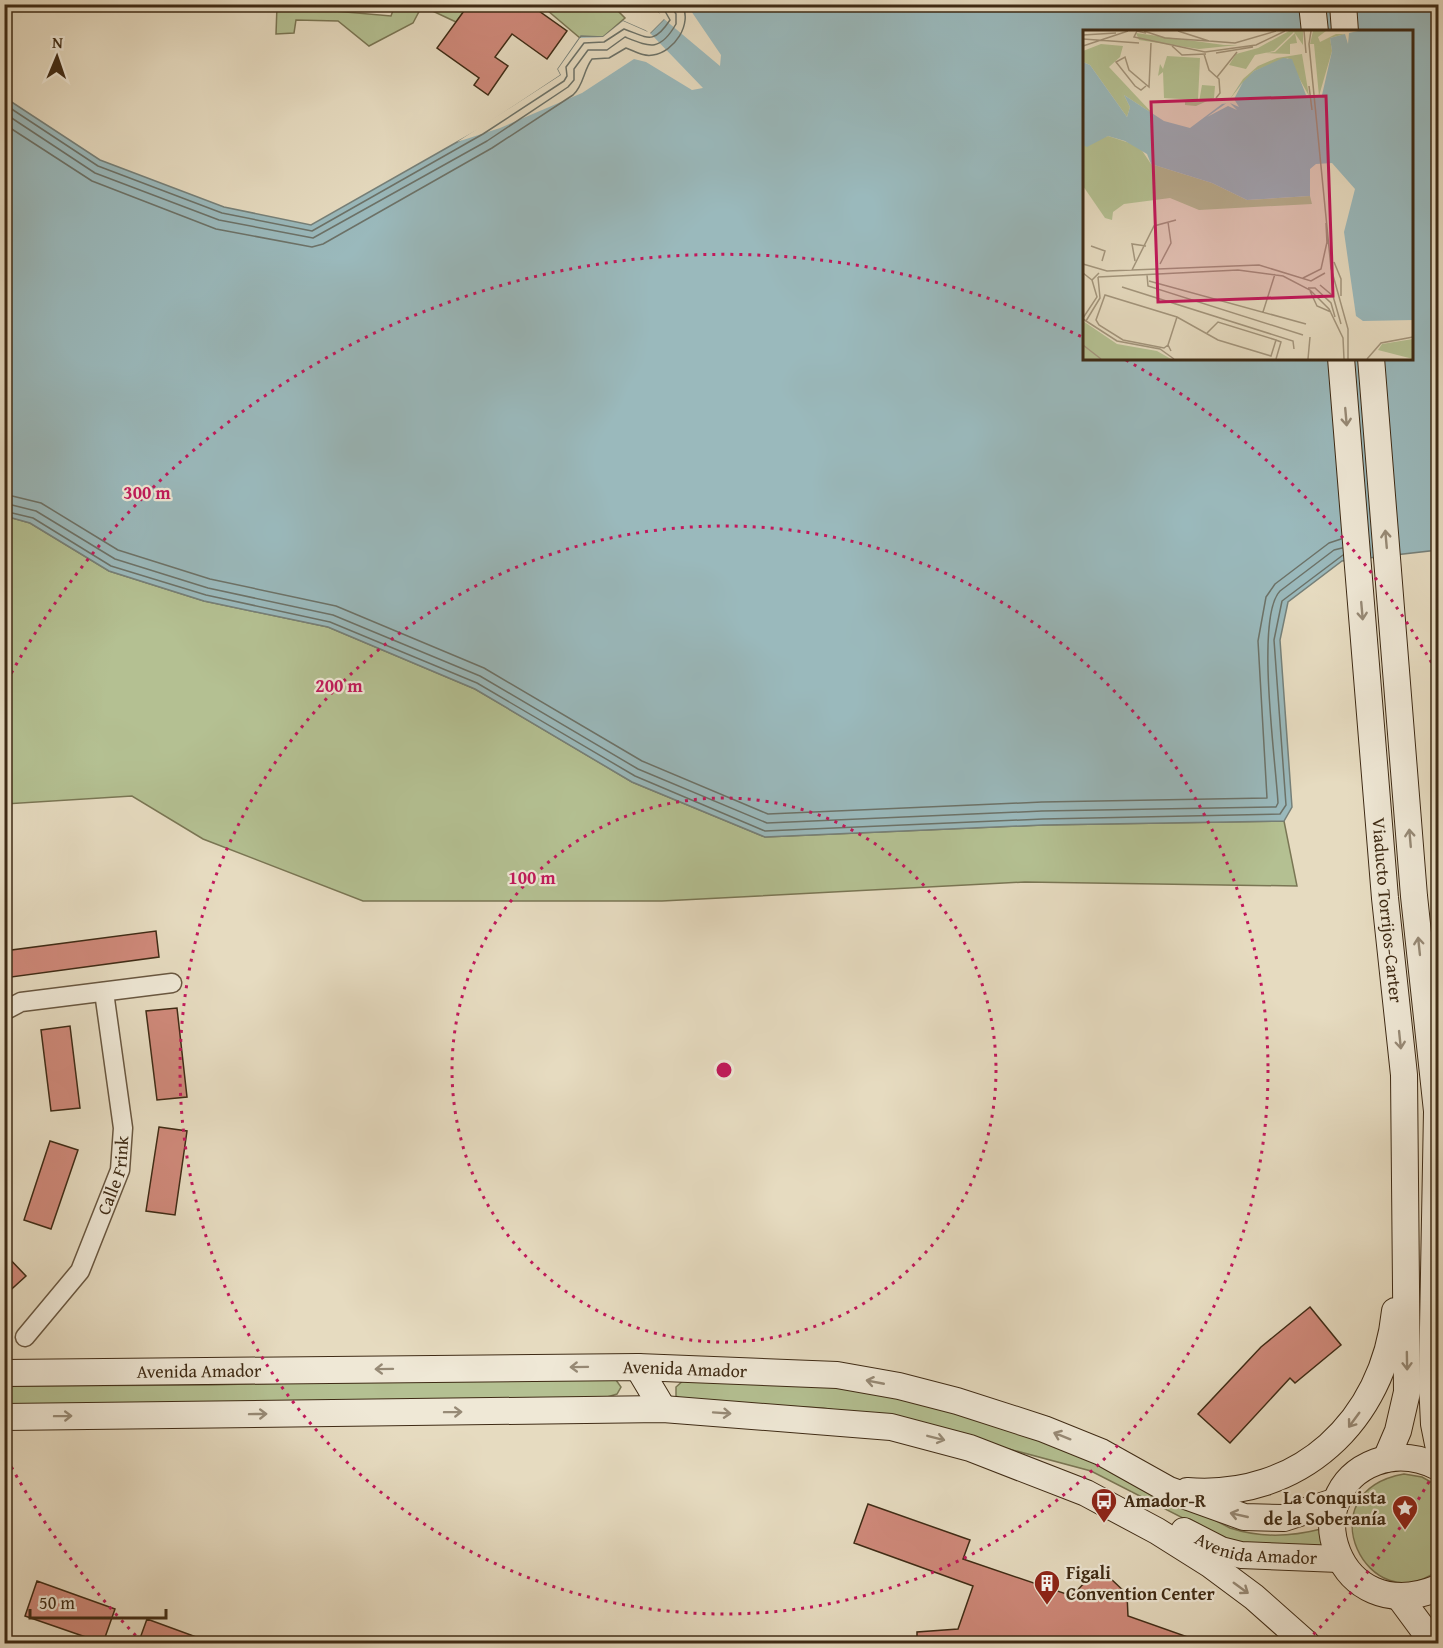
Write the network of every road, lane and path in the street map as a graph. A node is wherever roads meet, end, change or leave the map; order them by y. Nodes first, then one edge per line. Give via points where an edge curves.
1 (1312, 4) edge
2 (1343, 4) edge
3 (1315, 30) edge
4 (1345, 30) edge
5 (1341, 360) edge
6 (1371, 360) edge
7 (172, 983) dead end
8 (104, 992) junction
9 (4, 1011) edge
10 (1438, 1115) edge
11 (1406, 1203) junction
12 (25, 1337) dead end
13 (638, 1367) junction
14 (4, 1373) edge
15 (663, 1408) junction
16 (4, 1417) edge
17 (1438, 1443) edge
18 (1386, 1459) junction
19 (1438, 1467) edge
20 (1169, 1490) junction
21 (1337, 1501) junction
22 (1140, 1522) junction
23 (1339, 1559) junction
24 (1438, 1588) edge
25 (1400, 1598) junction
26 (1307, 1644) edge
27 (1434, 1644) edge

1 - 3 main road
2 - 4 main road
5 -> 11 main road, Viaducto Torrijos-Carter via 1404,1075
10 -> 6 main road, Viaducto Torrijos-Carter via 1414,896
7 - 8 street
8 - 9 street via 21,1002
8 - 12 street, Calle Frink via 123,1128 120,1170 80,1271
10 - 17 main road, Viaducto Torrijos-Carter via 1432,1382
11 -> 18 main road, Viaducto Torrijos-Carter via 1407,1392 1398,1431
11 -> 20 main road via 1393,1336 1373,1388 1353,1422 1325,1452 1292,1472 1250,1488
13 -> 14 main road, Avenida Amador
13 - 15 main road
20 -> 13 main road, Avenida Amador via 1110,1456 1044,1429 899,1386 837,1375
16 -> 15 main road, Avenida Amador
15 -> 22 main road, Avenida Amador via 891,1427 945,1440 1032,1471 1086,1492
18 - 19 main road via 1426,1460
18 - 21 main road via 1356,1474
21 -> 20 main road, Avenida Amador via 1265,1520 1228,1512
21 - 23 main road via 1332,1520
22 - 23 main road, Avenida Amador via 1175,1527 1221,1550 1241,1555
22 -> 26 main road, Avenida Amador via 1254,1597
23 - 25 main road via 1354,1579
24 - 25 main road
25 - 27 main road

